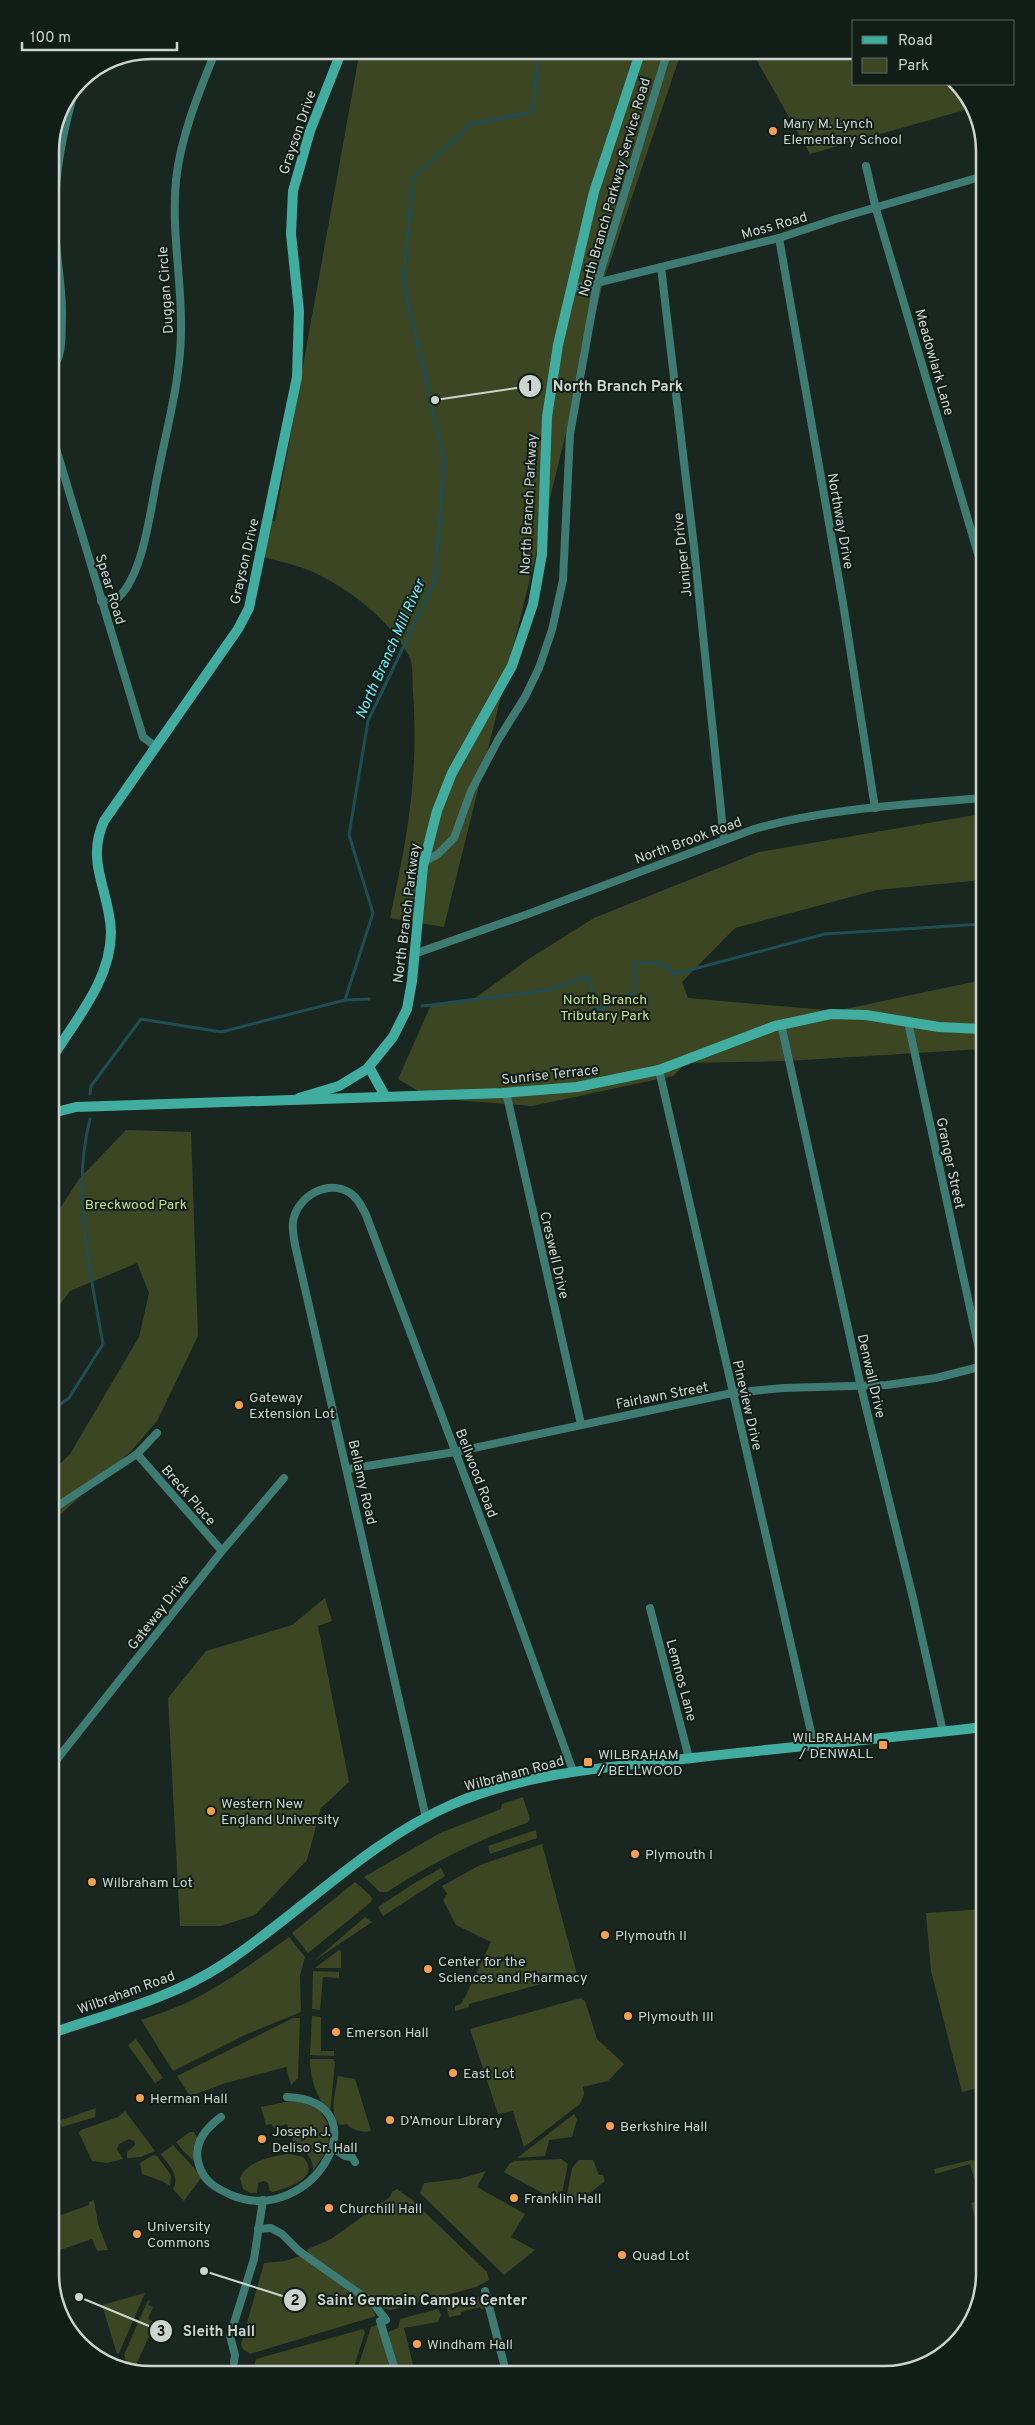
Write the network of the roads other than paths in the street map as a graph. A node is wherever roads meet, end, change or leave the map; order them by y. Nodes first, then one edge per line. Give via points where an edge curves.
1 (213, 59) edge
2 (338, 59) edge
3 (638, 59) edge
4 (665, 59) edge
5 (72, 103) edge
6 (59, 160) edge
7 (866, 166) dead end
8 (976, 178) edge
9 (876, 209) junction
10 (779, 238) junction
11 (661, 267) junction
12 (59, 275) edge
13 (597, 283) junction
14 (572, 289) junction
15 (59, 353) edge
16 (59, 459) edge
17 (976, 547) edge
18 (101, 601) junction
19 (156, 747) junction
20 (976, 798) edge
21 (875, 808) junction
22 (724, 840) junction
23 (424, 861) junction
24 (414, 954) junction
25 (908, 1022) junction
26 (781, 1024) junction
27 (976, 1029) edge
28 (59, 1047) edge
29 (369, 1067) junction
30 (659, 1070) junction
31 (506, 1092) junction
32 (385, 1096) junction
33 (299, 1098) junction
34 (59, 1108) edge
35 (76, 1108) junction
36 (59, 1112) edge
37 (347, 1191) joint
38 (976, 1335) edge
39 (976, 1369) edge
40 (861, 1387) junction
41 (732, 1393) junction
42 (581, 1424) junction
43 (157, 1432) dead end
44 (455, 1452) junction
45 (137, 1454) junction
46 (348, 1469) junction
47 (284, 1478) dead end
48 (59, 1505) edge
49 (222, 1551) junction
50 (650, 1608) dead end
51 (976, 1729) edge
52 (943, 1732) junction
53 (814, 1745) junction
54 (59, 1758) edge
55 (689, 1758) junction
56 (573, 1771) junction
57 (426, 1818) junction
58 (59, 2031) edge
59 (287, 2097) dead end
60 (221, 2117) dead end
61 (333, 2148) junction
62 (355, 2162) dead end
63 (263, 2200) junction
64 (258, 2229) junction
65 (485, 2291) dead end
66 (234, 2362) dead end
67 (394, 2366) edge
68 (504, 2366) edge

1 - 18 street, Duggan Circle via 192,113 178,169 174,230 181,345 167,432 145,534 130,583 119,597
2 - 19 street, Grayson Drive via 310,131 293,191 291,234 298,311 297,377 249,608 238,629
3 - 14 street, North Branch Parkway via 602,164
4 - 13 street, North Branch Parkway Service Road
5 - 6 street
7 - 9 street, Meadowlark Lane
8 - 9 street, Moss Road
9 - 10 street, Moss Road
9 - 17 street, Meadowlark Lane
10 - 11 street, Moss Road
10 - 21 street, Northway Drive
11 - 13 street, Moss Road
11 - 22 street, Juniper Drive
12 - 15 street via 62,313
13 - 14 street, Moss Road
13 - 23 street, North Branch Parkway Service Road via 570,434 563,580 552,630 525,697 471,791 454,838 437,855
14 - 23 street, North Branch Parkway via 558,345 547,417 542,554 533,604 512,666 444,791
16 - 18 street, Spear Road
18 - 19 street, Spear Road via 143,737
19 - 28 street, Grayson Drive via 121,794 96,841 96,861 110,921 108,958 98,986
20 - 21 street, North Brook Road
21 - 22 street, North Brook Road via 793,819
22 - 24 street, North Brook Road
23 - 24 street, North Branch Parkway
24 - 29 street, North Branch Parkway via 404,1016 393,1037
25 - 26 street, Sunrise Terrace via 839,1014
25 - 27 street, Sunrise Terrace
25 - 38 street, Granger Street
26 - 30 street, Sunrise Terrace
26 - 40 street, Denwall Drive
29 - 32 street
29 - 33 street, North Branch Parkway via 339,1086
30 - 31 street, Sunrise Terrace via 577,1087
30 - 41 street, Pineview Drive
31 - 32 street, Sunrise Terrace
31 - 42 street, Creswell Drive
32 - 33 street, Sunrise Terrace
33 - 35 street, Sunrise Terrace
34 - 35 street
35 - 36 street
37 - 44 street, Bellwood Road via 355,1197 366,1216
37 - 46 street, Bellamy Road via 326,1189 310,1195 298,1208 293,1229
39 - 40 street, Fairlawn Street via 924,1380
40 - 41 street, Fairlawn Street
40 - 52 street, Denwall Drive
41 - 42 street, Fairlawn Street
41 - 53 street, Pineview Drive
42 - 44 street, Fairlawn Street
43 - 45 street
44 - 46 street, Fairlawn Street
44 - 56 street, Bellwood Road
45 - 48 street
45 - 49 street, Breck Place
46 - 57 street, Bellamy Road
47 - 49 street, Gateway Drive
49 - 54 street, Gateway Drive
50 - 55 street, Lemnos Lane
51 - 52 street, Wilbraham Road
52 - 53 street, Wilbraham Road
53 - 55 street, Wilbraham Road
55 - 56 street, Wilbraham Road
56 - 57 street, Wilbraham Road via 495,1789
57 - 58 street, Wilbraham Road via 351,1866 220,1966 151,2000
59 - 61 street via 306,2099 323,2108 332,2123
60 - 63 street via 201,2137 197,2155 200,2169 216,2188 245,2199
61 - 62 street via 352,2157
61 - 63 street via 310,2182 287,2194
63 - 64 street
64 - 66 street via 254,2259 230,2336
64 - 67 street via 271,2228 282,2234 300,2251 374,2304 383,2320
65 - 68 street

